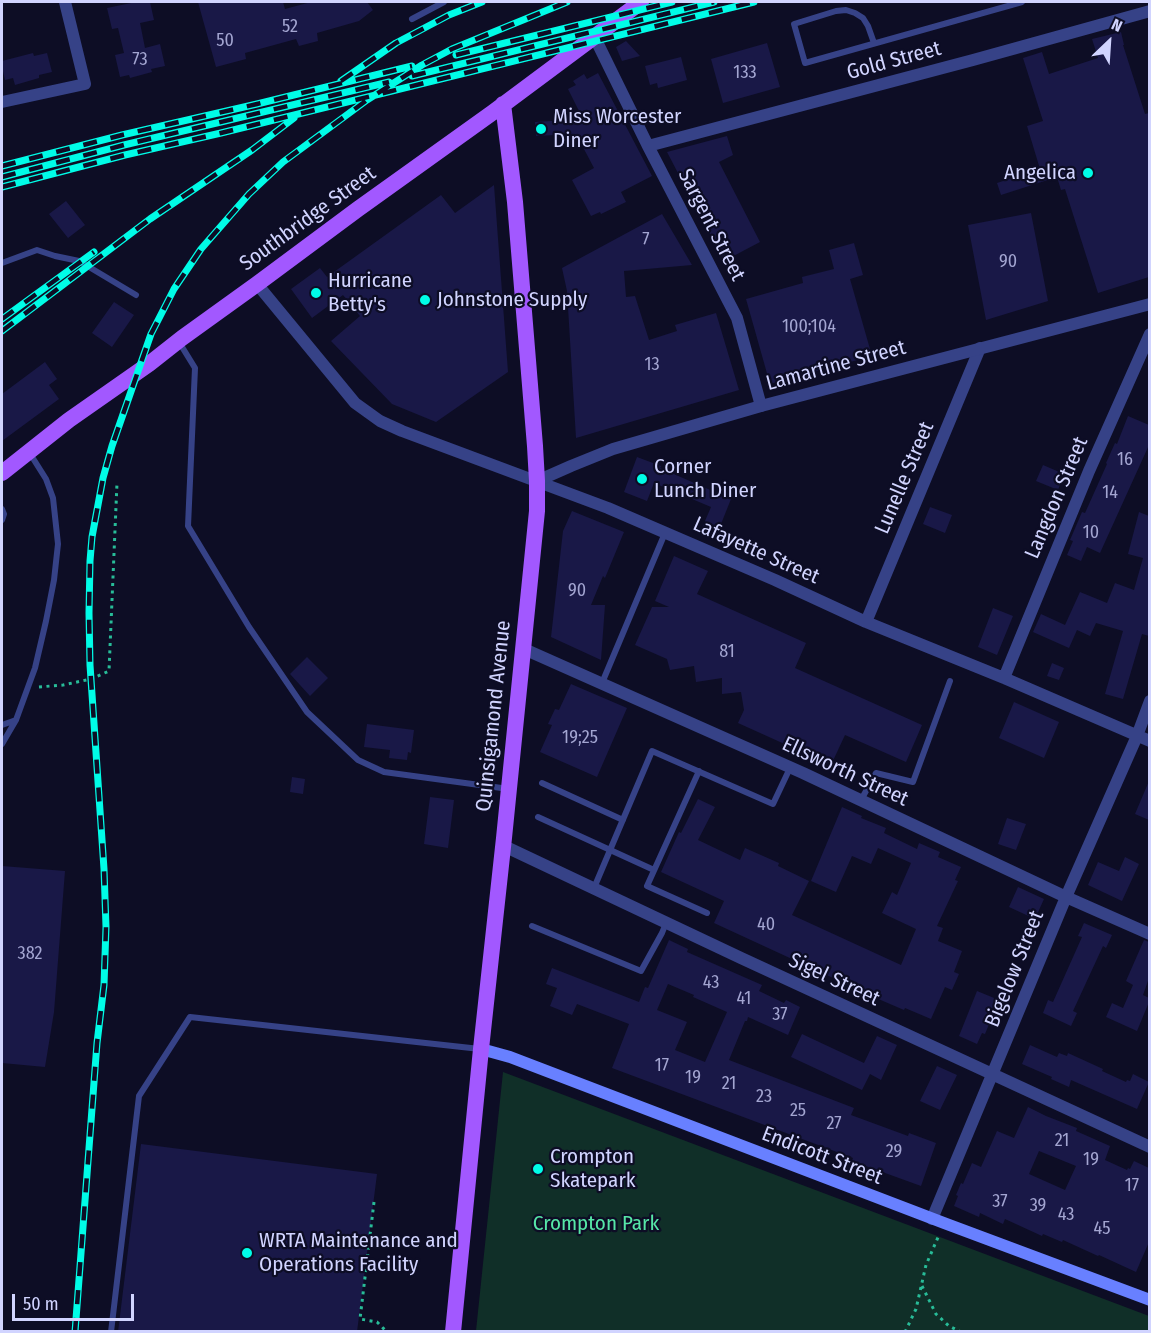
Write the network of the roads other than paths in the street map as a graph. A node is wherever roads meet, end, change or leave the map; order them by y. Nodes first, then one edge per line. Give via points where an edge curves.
1 (65, 2) edge
2 (444, 2) edge
3 (641, 2) edge
4 (1022, 2) edge
5 (1149, 11) edge
6 (412, 19) dead end
7 (594, 36) junction
8 (874, 43) junction
9 (2, 102) edge
10 (503, 104) junction
11 (648, 146) junction
12 (2, 263) edge
13 (258, 284) junction
14 (136, 295) dead end
15 (1149, 304) edge
16 (1149, 334) edge
17 (178, 341) junction
18 (980, 348) junction
19 (761, 406) junction
20 (29, 452) junction
21 (2, 473) edge
22 (537, 481) junction
23 (2, 508) edge
24 (2, 519) edge
25 (665, 533) junction
26 (866, 622) junction
27 (524, 648) junction
28 (1004, 678) junction
29 (950, 681) dead end
30 (602, 683) junction
31 (1149, 701) edge
32 (16, 720) junction
33 (2, 725) edge
34 (1137, 736) junction
35 (1149, 741) edge
36 (2, 744) edge
37 (790, 768) junction
38 (699, 771) junction
39 (542, 783) dead end
40 (510, 789) junction
41 (861, 800) junction
42 (538, 818) dead end
43 (623, 820) junction
44 (504, 846) junction
45 (611, 850) junction
46 (654, 870) junction
47 (594, 888) junction
48 (1066, 897) junction
49 (707, 913) dead end
50 (666, 922) junction
51 (532, 926) dead end
52 (1149, 934) edge
53 (481, 1049) junction
54 (993, 1075) junction
55 (1149, 1147) edge
56 (932, 1219) junction
57 (1149, 1300) edge
58 (111, 1332) edge
59 (453, 1332) edge

1 - 9 street via 86,84
2 - 6 lane
3 - 7 main road, Southbridge Street
4 - 8 lane
5 - 11 street, Gold Street
7 - 10 main road, Southbridge Street
7 - 11 street, Sargent Street
8 - 8 lane via 806,63 794,24 846,10 862,18
10 - 13 main road, Southbridge Street
10 - 22 main road, Quinsigamond Avenue via 515,202
11 - 19 street, Sargent Street via 737,318
12 - 14 lane via 37,250 79,261
13 - 17 main road, Southbridge Street
13 - 22 street, Lafayette Street via 348,395 371,415 402,431
15 - 18 street, Lamartine Street
16 - 28 street, Langdon Street
17 - 20 main road, Southbridge Street
17 - 40 lane via 195,368 188,526 249,627 307,712 358,760 384,772
18 - 19 street, Lamartine Street
18 - 26 street, Lunelle Street
19 - 22 street, Lamartine Street via 613,449
20 - 21 main road, Southbridge Street
20 - 32 lane via 53,498 58,544 46,621
22 - 25 street, Lafayette Street
22 - 27 main road, Quinsigamond Avenue via 536,536
23 - 24 lane
25 - 26 street, Lafayette Street
25 - 30 lane
26 - 28 street, Lafayette Street
27 - 30 street, Ellsworth Street
27 - 40 main road, Quinsigamond Avenue
28 - 34 street, Lafayette Street
29 - 41 lane via 913,782 876,772
30 - 37 street, Ellsworth Street
31 - 34 street, Bigelow Street
32 - 33 lane
32 - 36 lane
34 - 35 street, Lafayette Street
34 - 48 street, Bigelow Street
37 - 38 lane via 773,804
37 - 41 street, Ellsworth Street
38 - 43 lane via 652,751
38 - 46 lane
39 - 43 lane
40 - 44 main road, Quinsigamond Avenue
41 - 48 street, Ellsworth Street
42 - 45 lane
43 - 45 lane
44 - 47 street, Sigel Street
44 - 53 main road, Quinsigamond Avenue
45 - 46 lane
45 - 47 lane
46 - 49 lane via 647,886
47 - 50 street, Sigel Street
48 - 52 street, Ellsworth Street
48 - 54 street, Bigelow Street
50 - 51 lane via 641,971
50 - 54 street, Sigel Street
53 - 56 main road, Endicott Street
53 - 58 lane via 190,1017 139,1096
53 - 59 main road, Quinsigamond Avenue
54 - 55 street, Sigel Street
54 - 56 street, Bigelow Street
56 - 57 main road, Endicott Street

